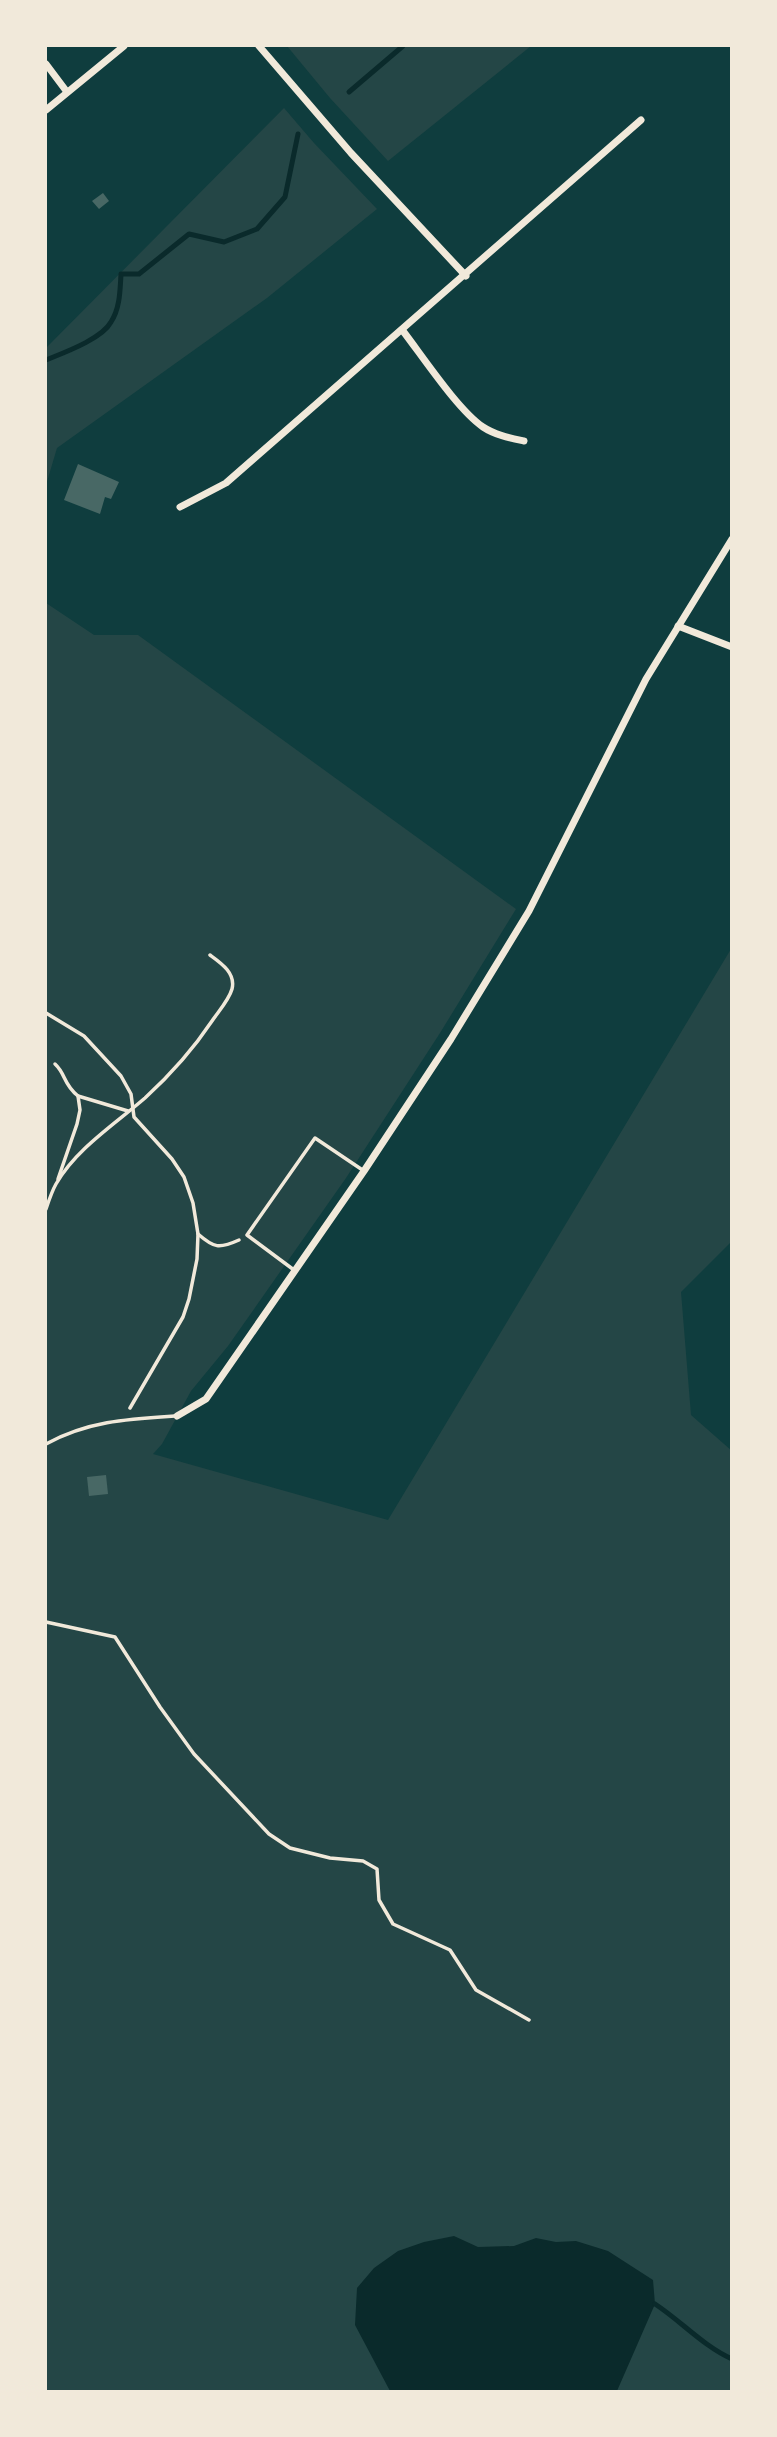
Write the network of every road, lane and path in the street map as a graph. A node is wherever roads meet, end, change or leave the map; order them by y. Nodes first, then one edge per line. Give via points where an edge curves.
1 (124, 46) edge
2 (259, 46) edge
3 (46, 64) edge
4 (67, 92) junction
5 (46, 110) edge
6 (641, 120) dead end
7 (466, 275) junction
8 (402, 331) junction
9 (524, 441) dead end
10 (180, 507) dead end
11 (732, 539) edge
12 (678, 626) junction
13 (732, 647) edge
14 (210, 955) dead end
15 (46, 1013) edge
16 (55, 1064) dead end
17 (78, 1096) junction
18 (133, 1107) junction
19 (128, 1111) junction
20 (364, 1171) junction
21 (56, 1184) junction
22 (46, 1209) edge
23 (198, 1234) junction
24 (247, 1235) junction
25 (294, 1270) junction
26 (177, 1416) joint
27 (123, 1419) junction
28 (46, 1444) edge
29 (46, 1622) edge
30 (529, 2020) dead end

1 - 4 street
2 - 7 street via 333,134
3 - 4 street
4 - 5 street
6 - 7 street
7 - 8 street
8 - 9 street via 468,414 501,436
8 - 10 street via 226,483
11 - 12 street
12 - 13 street
12 - 20 street via 613,741 530,911
14 - 18 path via 228,969 232,989 202,1037
15 - 18 path via 93,1044 121,1076
16 - 17 path
17 - 19 path
17 - 21 path via 77,1124
18 - 19 path
18 - 23 path via 134,1117 164,1147 184,1177
19 - 21 path via 81,1153
20 - 24 lane via 315,1138
20 - 25 street
21 - 22 path
23 - 24 path via 220,1247
23 - 27 path via 194,1282 183,1317
24 - 25 lane
25 - 26 street via 206,1399
26 - 27 lane
27 - 28 lane via 69,1431
29 - 30 path via 115,1637 194,1754 268,1834 290,1847 363,1861 377,1869 379,1900 393,1924 450,1950 476,1990

